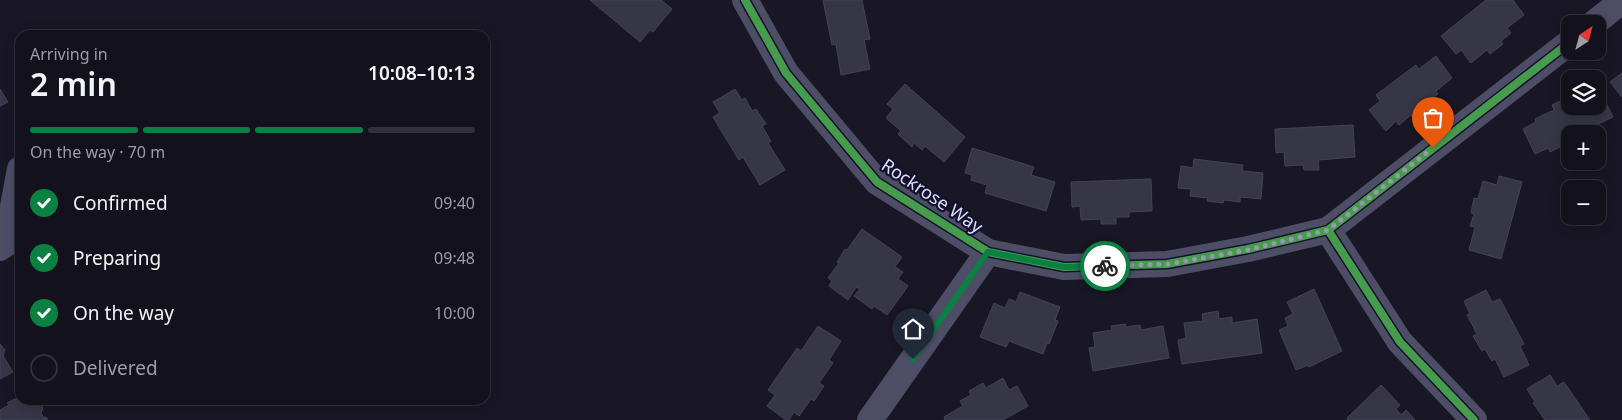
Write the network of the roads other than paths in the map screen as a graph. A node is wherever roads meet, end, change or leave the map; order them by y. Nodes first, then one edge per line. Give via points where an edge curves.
1 (745, 0) edge
2 (1622, 1) edge
3 (1604, 15) edge
4 (1561, 49) edge
5 (15, 196) edge
6 (1328, 230) junction
7 (0, 248) edge
8 (988, 252) junction
9 (870, 420) edge
10 (1474, 420) edge

1 - 8 street, Rockrose Way via 786,73 877,182
2 - 3 street
4 - 6 street, Rockrose Way
5 - 7 street via 6,244
6 - 8 street, Rockrose Way via 1248,250 1168,264 1064,267
6 - 10 street via 1400,342
8 - 9 street

